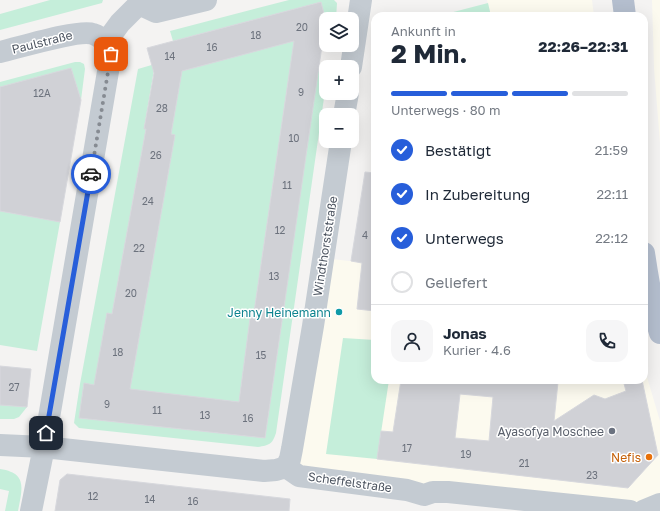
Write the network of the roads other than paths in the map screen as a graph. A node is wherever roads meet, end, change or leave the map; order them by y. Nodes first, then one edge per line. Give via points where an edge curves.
1 (206, 0) edge
2 (361, 0) edge
3 (623, 0) edge
4 (138, 2) edge
5 (624, 12) edge
6 (106, 42) junction
7 (0, 52) edge
8 (352, 60) edge
9 (340, 148) edge
10 (648, 286) edge
11 (660, 333) edge
12 (0, 444) edge
13 (44, 447) junction
14 (286, 467) junction
15 (420, 503) edge
16 (660, 504) edge
17 (31, 511) edge
18 (630, 511) edge
19 (643, 511) edge

1 - 4 street via 156,12
2 - 8 street
3 - 5 main road
4 - 6 street
6 - 7 street, Paulstraße via 93,34 80,32
6 - 13 street via 111,54 109,74
9 - 14 street, Windthorststraße via 312,334 292,449
10 - 11 main road
12 - 13 street
13 - 14 street via 264,471
13 - 17 street
14 - 15 street, Scheffelstraße via 299,476 407,490
15 - 18 street, Scheffelstraße via 433,492 448,492
16 - 19 street

